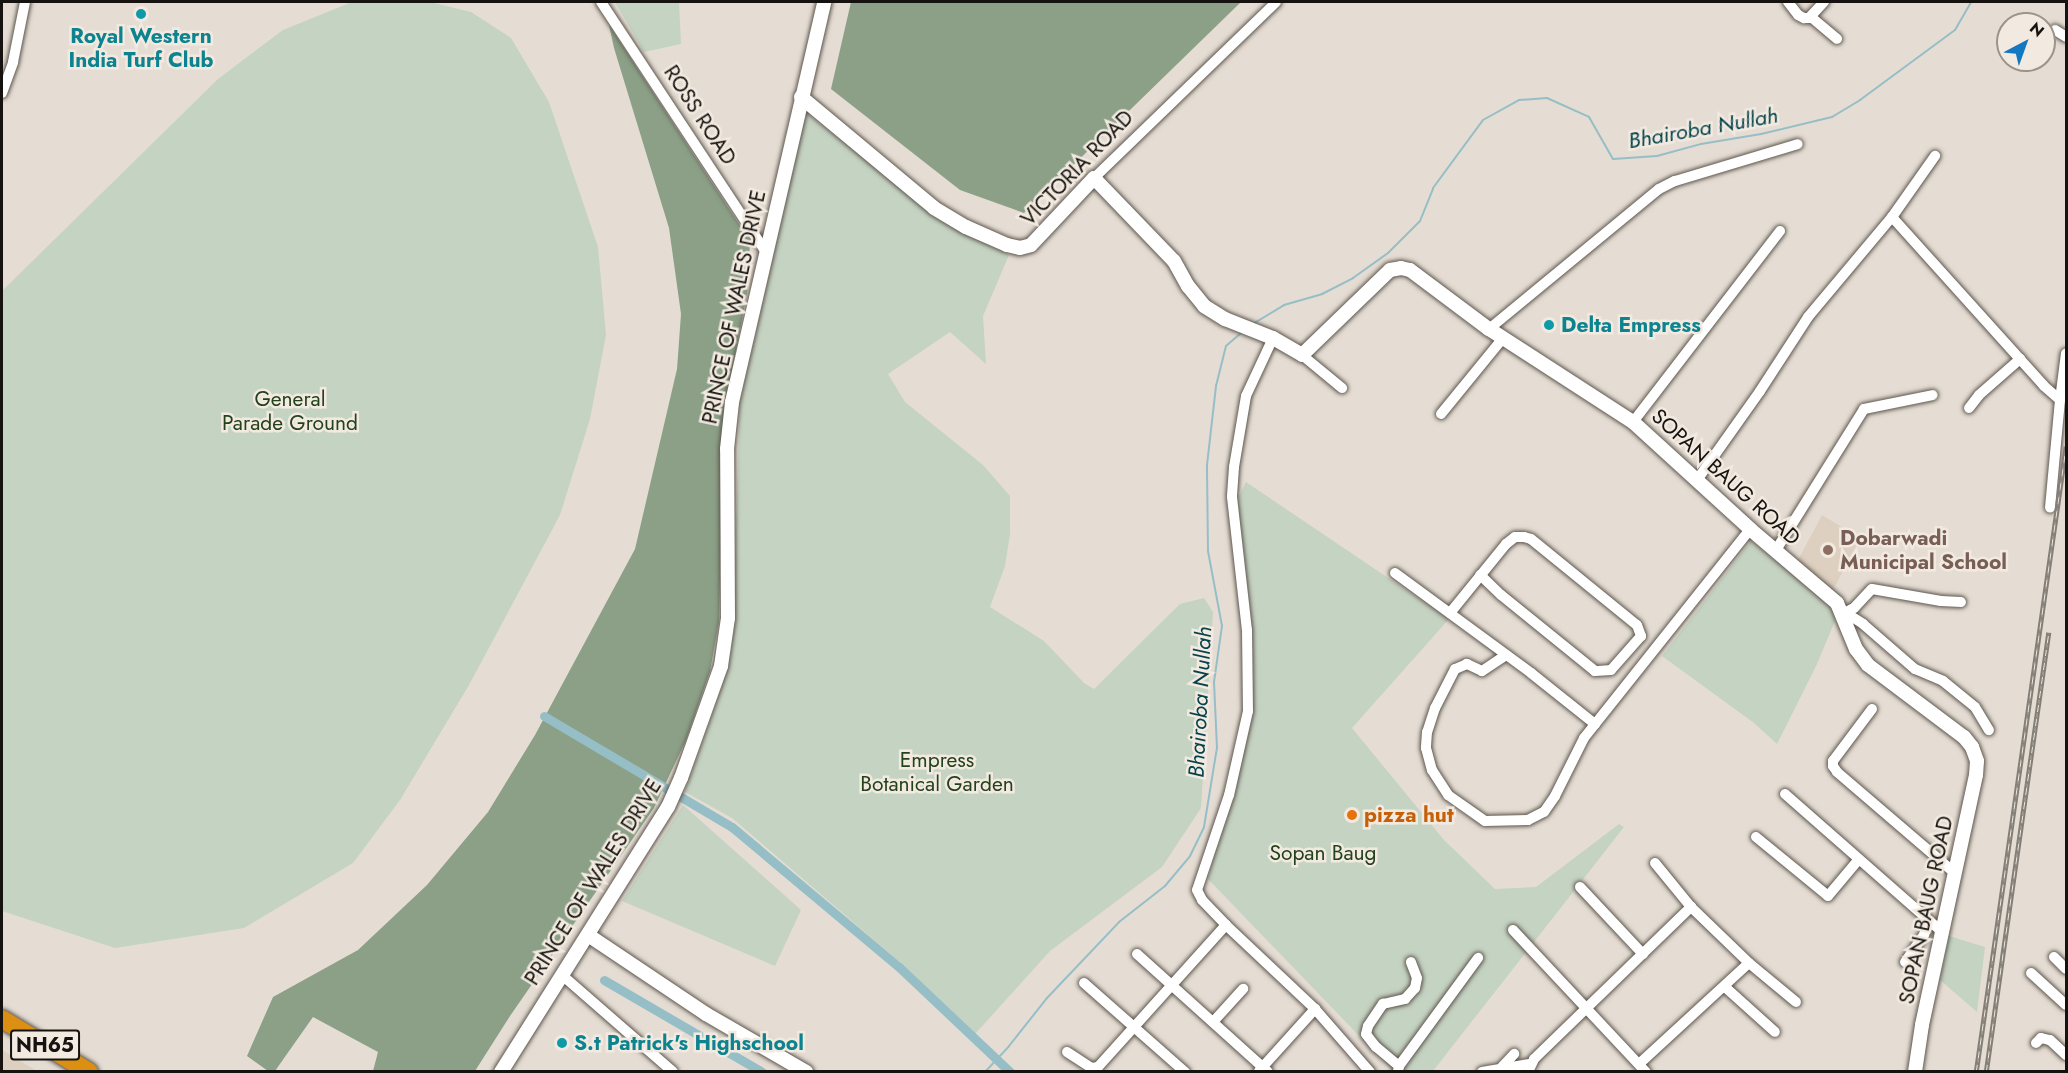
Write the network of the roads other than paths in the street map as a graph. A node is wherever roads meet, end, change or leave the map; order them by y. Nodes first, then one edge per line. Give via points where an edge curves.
1 (25, 2) edge
2 (601, 2) edge
3 (824, 2) edge
4 (1276, 2) edge
5 (1788, 2) edge
6 (1824, 2) edge
7 (1810, 17) junction
8 (1837, 39) dead end
9 (2, 93) edge
10 (801, 97) junction
11 (1798, 144) dead end
12 (1935, 156) dead end
13 (1094, 178) junction
14 (1892, 217) junction
15 (1780, 231) dead end
16 (765, 250) junction
17 (1489, 328) junction
18 (1268, 336) junction
19 (1503, 338) junction
20 (2067, 353) edge
21 (1302, 355) junction
22 (2020, 359) junction
23 (1342, 388) dead end
24 (1933, 395) dead end
25 (2060, 400) junction
26 (1969, 408) dead end
27 (1441, 414) dead end
28 (1633, 422) junction
29 (1697, 480) junction
30 (2050, 508) dead end
31 (1750, 529) junction
32 (1776, 550) junction
33 (1395, 573) dead end
34 (1480, 575) junction
35 (1961, 602) dead end
36 (1843, 611) junction
37 (1450, 613) junction
38 (1627, 653) junction
39 (1506, 655) junction
40 (1641, 665) junction
41 (1872, 709) dead end
42 (1595, 724) junction
43 (1989, 730) dead end
44 (1785, 794) dead end
45 (1756, 837) dead end
46 (1859, 859) junction
47 (1655, 863) dead end
48 (1954, 873) junction
49 (1580, 887) dead end
50 (1691, 907) junction
51 (1925, 918) junction
52 (1226, 925) junction
53 (1513, 930) dead end
54 (1943, 933) junction
55 (588, 935) junction
56 (1137, 954) dead end
57 (1643, 954) junction
58 (2054, 957) dead end
59 (1478, 958) dead end
60 (1411, 962) dead end
61 (1905, 962) dead end
62 (1749, 963) junction
63 (2067, 969) edge
64 (2031, 973) dead end
65 (562, 975) junction
66 (1084, 983) dead end
67 (1171, 984) junction
68 (1725, 987) junction
69 (1243, 989) dead end
70 (1796, 1002) dead end
71 (2067, 1005) edge
72 (1586, 1008) junction
73 (1315, 1009) junction
74 (2, 1018) edge
75 (1213, 1022) junction
76 (1133, 1026) junction
77 (2, 1031) edge
78 (1775, 1032) dead end
79 (2036, 1043) dead end
80 (1067, 1052) dead end
81 (1514, 1054) dead end
82 (2067, 1055) edge
83 (1502, 1067) junction
84 (1529, 1068) edge
85 (1642, 1068) edge
86 (1100, 1069) edge
87 (1399, 1069) edge
88 (1263, 1070) edge
89 (69, 1071) edge
90 (89, 1071) edge
91 (501, 1071) edge
92 (673, 1071) edge
93 (806, 1071) edge
94 (1185, 1071) edge
95 (1370, 1071) edge
96 (1482, 1071) edge
97 (1913, 1071) edge

1 - 9 street via 13,62
2 - 16 street, ROSS ROAD
3 - 10 street, PRINCE OF WALES DRIVE
4 - 13 street, VICTORIA ROAD
5 - 7 street via 1798,15
6 - 7 street
7 - 8 street
10 - 13 street, VICTORIA ROAD via 934,208 966,227 1020,248 1039,238
10 - 16 street, PRINCE OF WALES DRIVE
11 - 17 street via 1659,189
12 - 14 street
13 - 18 street via 1174,261 1200,301 1225,319
14 - 22 street
14 - 29 street via 1808,317
15 - 28 street
16 - 55 street, PRINCE OF WALES DRIVE via 732,402 727,448 726,643 668,807
17 - 19 street, SOPAN BAUG ROAD
17 - 21 street, SOPAN BAUG ROAD via 1410,270 1395,268
18 - 21 street
18 - 52 street via 1246,396 1232,497 1247,630 1248,711 1229,795 1197,891
19 - 27 street
19 - 28 street, SOPAN BAUG ROAD
20 - 25 street
21 - 23 street
22 - 25 street
22 - 26 street
24 - 32 street via 1864,409
25 - 30 street
28 - 29 street, SOPAN BAUG ROAD
29 - 31 street, SOPAN BAUG ROAD
31 - 32 street, SOPAN BAUG ROAD
31 - 40 street
32 - 36 street, SOPAN BAUG ROAD
33 - 37 street
34 - 37 street
34 - 38 street via 1595,671 1611,670
34 - 38 street via 1515,537 1531,540 1636,624 1641,636
35 - 36 street via 1872,589 1854,608
36 - 43 street via 1915,669 1943,681 1975,708
36 - 48 street, SOPAN BAUG ROAD via 1856,649 1868,665 1972,747 1977,761 1976,776
37 - 39 street
38 - 40 street
39 - 42 street
39 - 42 street via 1482,671 1467,664 1455,669 1434,708 1426,748 1432,770 1448,795 1485,821 1528,820 1544,812 1577,749
40 - 42 street
41 - 48 street via 1833,766
44 - 46 street
45 - 46 street via 1828,896
46 - 51 street
47 - 50 street
48 - 54 street, SOPAN BAUG ROAD
49 - 57 street
50 - 57 street
50 - 62 street
51 - 54 street
51 - 61 street via 1924,935
52 - 67 street
52 - 73 street
53 - 72 street
54 - 97 street, SOPAN BAUG ROAD
55 - 65 street, PRINCE OF WALES DRIVE
55 - 93 street via 706,1014
56 - 67 street
57 - 72 street
58 - 63 street
59 - 87 street
60 - 87 street via 1417,978 1415,988 1405,999 1383,1004 1366,1034
62 - 68 street
62 - 70 street
64 - 71 street
65 - 91 street, PRINCE OF WALES DRIVE
65 - 92 street
66 - 76 street
67 - 75 street
67 - 76 street
68 - 78 street
68 - 85 street
69 - 75 street
72 - 84 street
72 - 85 street
73 - 88 street
73 - 95 street
74 - 90 highway, NH65
75 - 88 street
76 - 86 street
76 - 94 street
77 - 89 highway, NH65
79 - 82 street via 2041,1038 2050,1040
80 - 86 street
81 - 83 street
83 - 84 street
83 - 96 street

